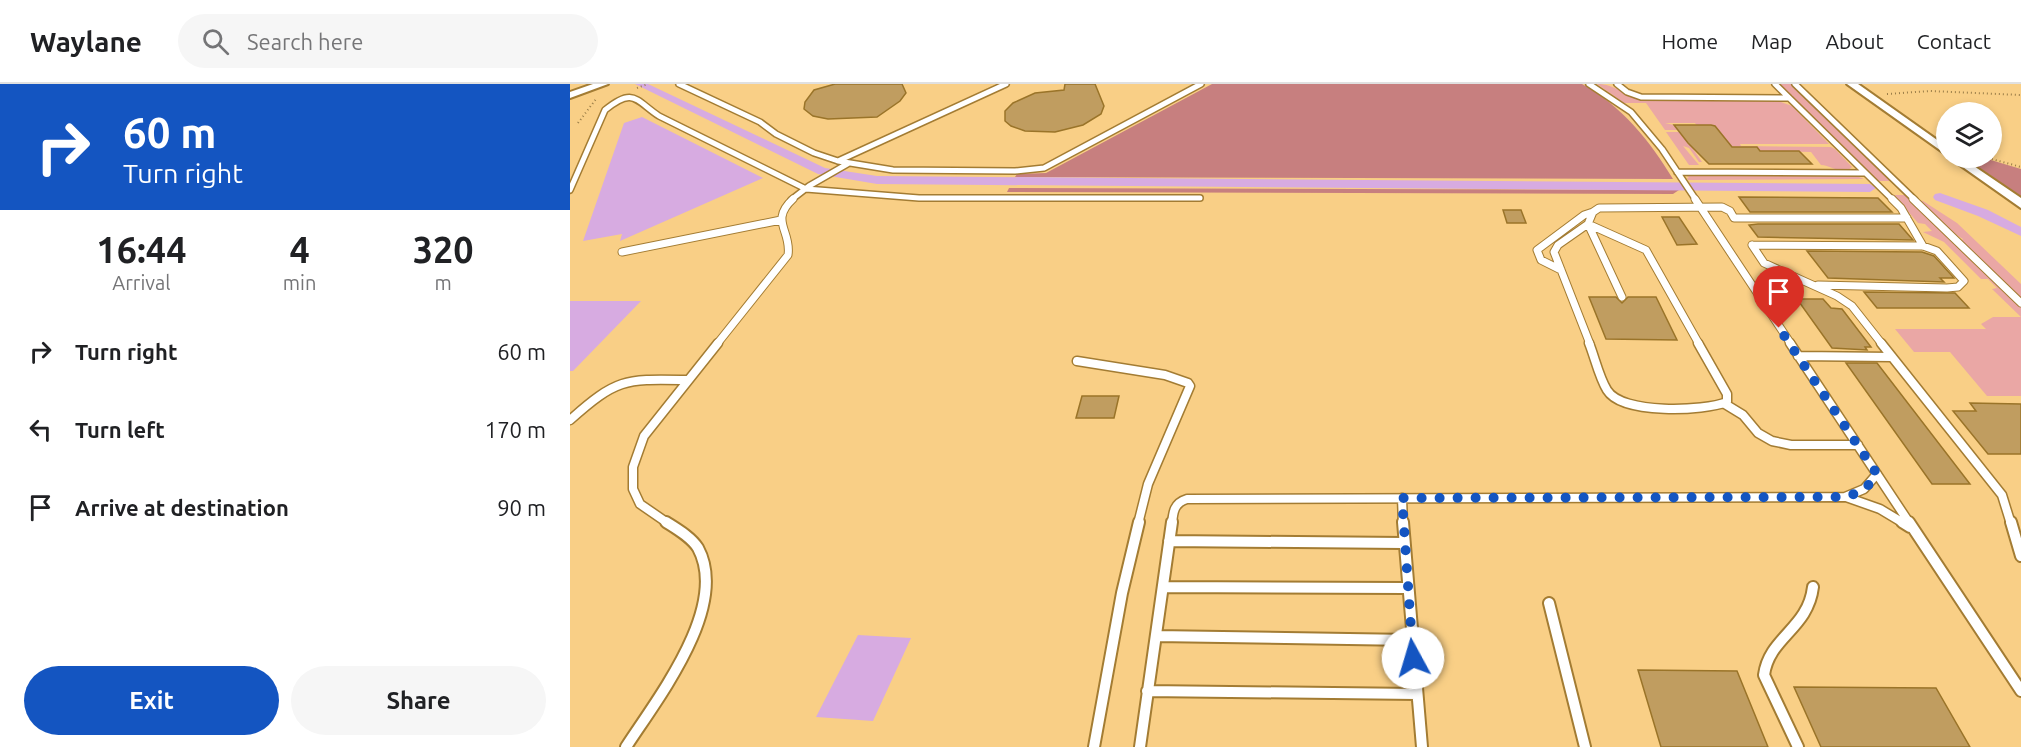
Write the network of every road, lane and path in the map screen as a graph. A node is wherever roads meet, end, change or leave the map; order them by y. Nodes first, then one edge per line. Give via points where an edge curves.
1 (603, 84) edge
2 (679, 84) edge
3 (1006, 84) edge
4 (1201, 84) edge
5 (1589, 84) edge
6 (1617, 84) edge
7 (1775, 84) edge
8 (1795, 84) edge
9 (1852, 84) edge
10 (571, 95) edge
11 (1867, 95) junction
12 (2021, 95) edge
13 (1789, 98) junction
14 (1936, 144) edge
15 (2002, 162) edge
16 (840, 164) junction
17 (2021, 167) edge
18 (1969, 168) edge
19 (1677, 172) junction
20 (1865, 173) junction
21 (806, 189) junction
22 (570, 190) edge
23 (1910, 197) joint
24 (1200, 198) dead end
25 (2021, 204) edge
26 (1700, 207) junction
27 (1593, 212) junction
28 (1907, 218) junction
29 (781, 220) junction
30 (1588, 224) junction
31 (1923, 246) junction
32 (622, 252) dead end
33 (1561, 270) junction
34 (1813, 285) junction
35 (1622, 297) dead end
36 (2021, 303) edge
37 (1798, 356) junction
38 (1892, 357) junction
39 (1077, 361) dead end
40 (688, 380) junction
41 (1725, 404) junction
42 (570, 420) edge
43 (1858, 445) junction
44 (1877, 474) junction
45 (1845, 497) junction
46 (1402, 498) junction
47 (1915, 530) junction
48 (1169, 541) junction
49 (1403, 543) junction
50 (2021, 556) edge
51 (1163, 587) junction
52 (1813, 587) dead end
53 (1407, 588) junction
54 (1549, 603) dead end
55 (1156, 636) junction
56 (1411, 640) junction
57 (2021, 691) edge
58 (1147, 692) junction
59 (1417, 694) junction
60 (626, 747) edge
61 (1094, 747) edge
62 (1140, 747) edge
63 (1422, 747) edge
64 (1585, 747) edge
65 (1798, 747) edge

1 - 10 street
2 - 16 lane
3 - 16 lane via 852,152
4 - 16 lane via 1044,168 906,171
5 - 19 lane via 1643,123
6 - 13 lane via 1635,95 1654,98
7 - 13 lane
8 - 23 lane
9 - 11 street
11 - 12 path via 1930,91
11 - 14 street
13 - 20 lane
15 - 17 path
16 - 21 lane
18 - 25 street
19 - 20 lane
19 - 26 lane
20 - 28 lane
21 - 22 lane via 659,116 642,100 633,98 605,110
21 - 24 lane via 919,198
21 - 29 lane via 783,210
23 - 36 lane
26 - 27 lane via 1607,207
26 - 28 lane via 1722,207 1734,218
26 - 37 lane
27 - 30 lane
27 - 33 lane via 1537,250 1541,260
28 - 31 lane
29 - 32 lane
29 - 40 lane via 789,241 788,255
30 - 33 lane via 1555,248
30 - 35 lane
30 - 41 lane via 1646,250 1727,394
31 - 34 lane via 1937,251 1964,281 1962,284 1947,288
31 - 34 lane via 1752,244 1764,263
33 - 41 lane via 1613,397 1639,406
34 - 38 lane via 1852,306
37 - 38 lane
37 - 43 lane
38 - 50 lane via 2002,495
39 - 61 lane via 1165,375 1190,386 1148,484 1122,593
40 - 42 lane via 636,379 624,383 596,397
40 - 60 lane via 644,436 632,470 632,489 647,512 692,539 701,552 705,566 703,610 692,637
41 - 43 lane via 1772,441 1791,445
43 - 44 lane
44 - 45 lane via 1860,492
44 - 47 lane
45 - 46 lane
45 - 47 lane via 1880,509
46 - 48 lane via 1187,499 1174,508
46 - 49 lane
47 - 57 lane
48 - 49 lane
48 - 51 lane
49 - 53 lane
51 - 53 lane
51 - 55 lane
52 - 65 lane via 1807,612 1768,656 1763,668
53 - 56 lane
54 - 64 lane
55 - 56 lane
55 - 58 lane
56 - 59 lane
58 - 59 lane
58 - 62 lane
59 - 63 lane

